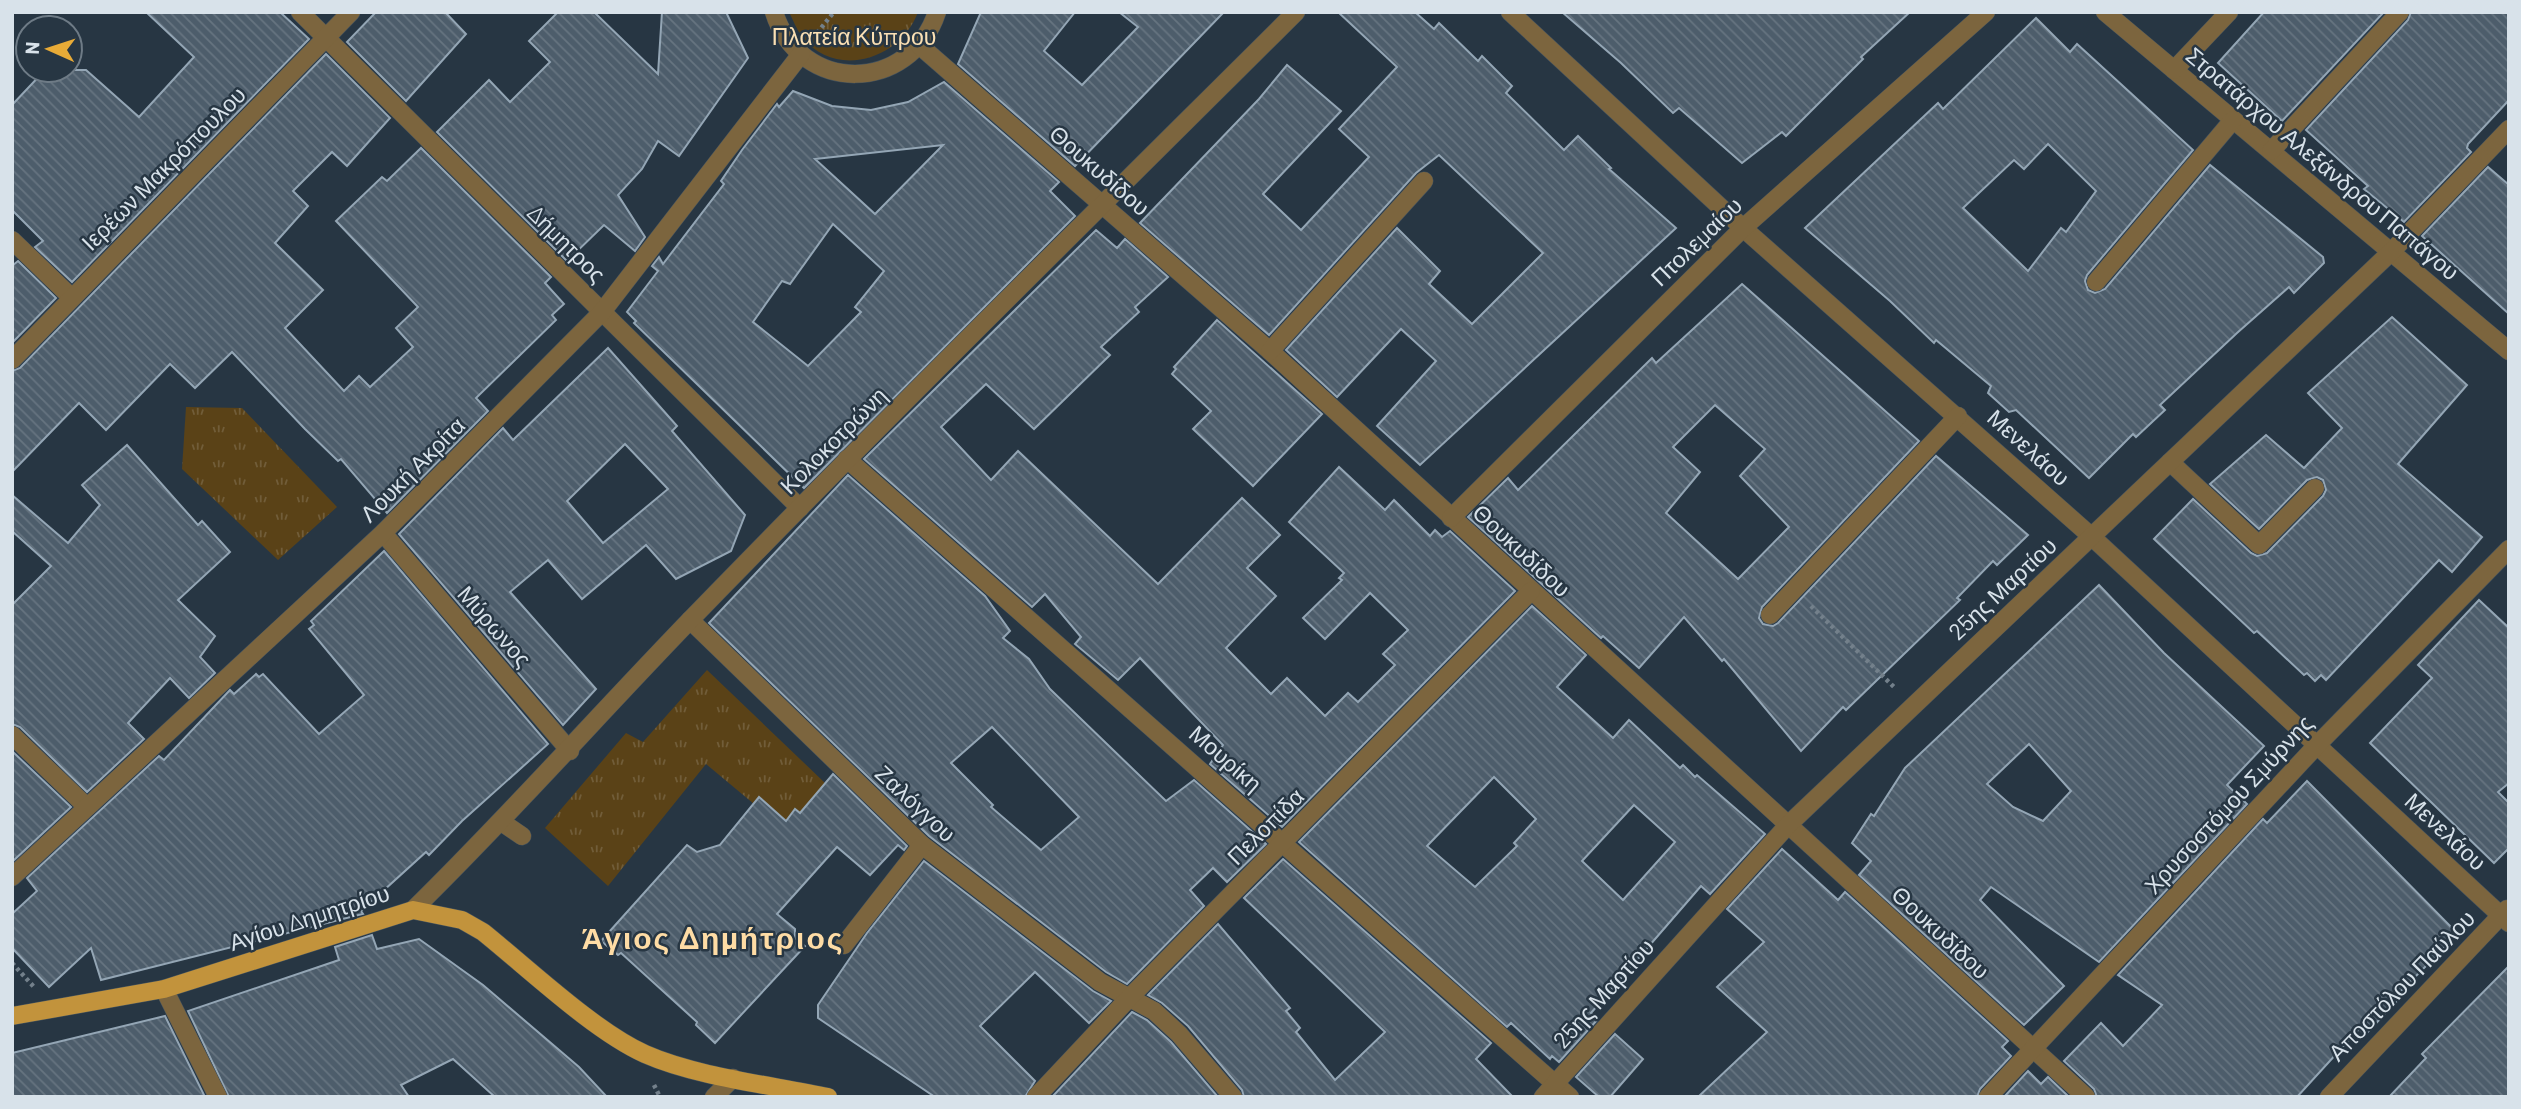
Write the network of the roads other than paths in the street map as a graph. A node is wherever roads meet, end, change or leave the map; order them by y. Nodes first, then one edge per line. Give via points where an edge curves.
1 (300, 12) edge
2 (351, 12) edge
3 (774, 12) edge
4 (937, 12) edge
5 (1296, 12) edge
6 (1510, 12) edge
7 (1986, 12) edge
8 (2105, 12) edge
9 (2229, 12) edge
10 (2400, 12) edge
11 (326, 38) junction
12 (919, 45) junction
13 (801, 54) junction
14 (2174, 70) junction
15 (2233, 120) junction
16 (2509, 129) edge
17 (2271, 151) junction
18 (1424, 181) dead end
19 (1102, 205) junction
20 (1743, 228) junction
21 (12, 240) edge
22 (2391, 252) junction
23 (2096, 282) dead end
24 (71, 297) junction
25 (603, 312) junction
26 (1270, 351) junction
27 (2509, 351) edge
28 (12, 360) edge
29 (1958, 415) junction
30 (847, 459) junction
31 (2170, 462) junction
32 (2315, 488) dead end
33 (800, 508) junction
34 (1451, 518) junction
35 (383, 533) junction
36 (2092, 537) junction
37 (2509, 549) edge
38 (1531, 592) junction
39 (1770, 615) dead end
40 (690, 620) junction
41 (12, 735) edge
42 (2318, 744) junction
43 (570, 751) junction
44 (87, 807) junction
45 (503, 822) junction
46 (1788, 825) junction
47 (522, 836) dead end
48 (1284, 842) junction
49 (922, 845) junction
50 (12, 877) edge
51 (413, 910) junction
52 (2506, 916) edge
53 (844, 945) dead end
54 (164, 989) junction
55 (1128, 999) junction
56 (12, 1016) edge
57 (2033, 1050) junction
58 (733, 1078) junction
59 (1548, 1090) edge
60 (218, 1097) edge
61 (714, 1097) edge
62 (828, 1097) edge
63 (1037, 1097) edge
64 (1233, 1097) edge
65 (1570, 1097) edge
66 (1988, 1097) edge
67 (2086, 1097) edge
68 (2329, 1097) edge

1 - 11 street, Δήμητρος
2 - 11 street, Ιερέων Μακρόπουλου
3 - 13 street
4 - 12 street
5 - 19 street, Κολοκοτρώνη
6 - 20 street, Μενελάου
7 - 20 street, Πτολεμαίου
8 - 14 street, Στρατάρχου Αλεξάνδρου Παπάγου
9 - 14 street
10 - 17 street
11 - 24 street, Ιερέων Μακρόπουλου
11 - 25 street, Δήμητρος
12 - 13 street via 889,67 861,74 833,71
12 - 19 street, Θουκυδίδου
13 - 25 street, Λουκή Ακρίτα
14 - 15 street, Στρατάρχου Αλεξάνδρου Παπάγου
15 - 17 street, Στρατάρχου Αλεξάνδρου Παπάγου
15 - 23 street
16 - 22 street, 25ης Μαρτίου
17 - 22 street, Στρατάρχου Αλεξάνδρου Παπάγου
18 - 26 street
19 - 26 street, Θουκυδίδου
19 - 30 street, Κολοκοτρώνη
20 - 29 street, Μενελάου
20 - 34 street, Πτολεμαίου
21 - 24 street
22 - 27 street, Στρατάρχου Αλεξάνδρου Παπάγου
22 - 31 street, 25ης Μαρτίου
24 - 28 street, Ιερέων Μακρόπουλου
25 - 33 street, Δήμητρος
25 - 35 street, Λουκή Ακρίτα
26 - 34 street, Θουκυδίδου
29 - 36 street, Μενελάου
29 - 39 street
30 - 33 street, Κολοκοτρώνη
30 - 48 street, Μουρίκη
31 - 32 street via 2259,545
31 - 36 street, 25ης Μαρτίου
33 - 40 street, Κολοκοτρώνη
34 - 38 street, Θουκυδίδου
35 - 43 street, Μύρωνος
35 - 44 street, Λουκή Ακρίτα
36 - 42 street, Μενελάου
36 - 46 street, 25ης Μαρτίου
37 - 42 street, Χρυσοστόμου Σμύρνης
38 - 46 street, Θουκυδίδου
38 - 48 street, Πελοπίδα
40 - 43 street, Κολοκοτρώνη
40 - 49 street, Ζαλόγγου
41 - 44 street
42 - 52 street, Μενελάου
42 - 57 street, Χρυσοστόμου Σμύρνης
43 - 45 street, Κολοκοτρώνη
44 - 50 street, Λουκή Ακρίτα
45 - 47 street
45 - 51 street, Κολοκοτρώνη
46 - 57 street, Θουκυδίδου
46 - 59 street, 25ης Μαρτίου
48 - 55 street, Πελοπίδα
48 - 59 street, Μουρίκη
49 - 53 street
49 - 55 street, Ζαλόγγου
51 - 54 main road, Αγίου Δημητρίου
51 - 58 main road, Αγίου Δημητρίου via 462,920 483,932 609,1033 646,1055
52 - 68 street, Αποστόλου Παύλου
54 - 56 main road, Αγίου Δημητρίου
54 - 60 street
55 - 63 street, Πελοπίδα
55 - 64 street, Ζαλόγγου via 1154,1011 1179,1034
57 - 66 street, Χρυσοστόμου Σμύρνης
57 - 67 street, Θουκυδίδου
58 - 61 street
58 - 62 main road, Αγίου Δημητρίου
59 - 65 street, Μουρίκη

